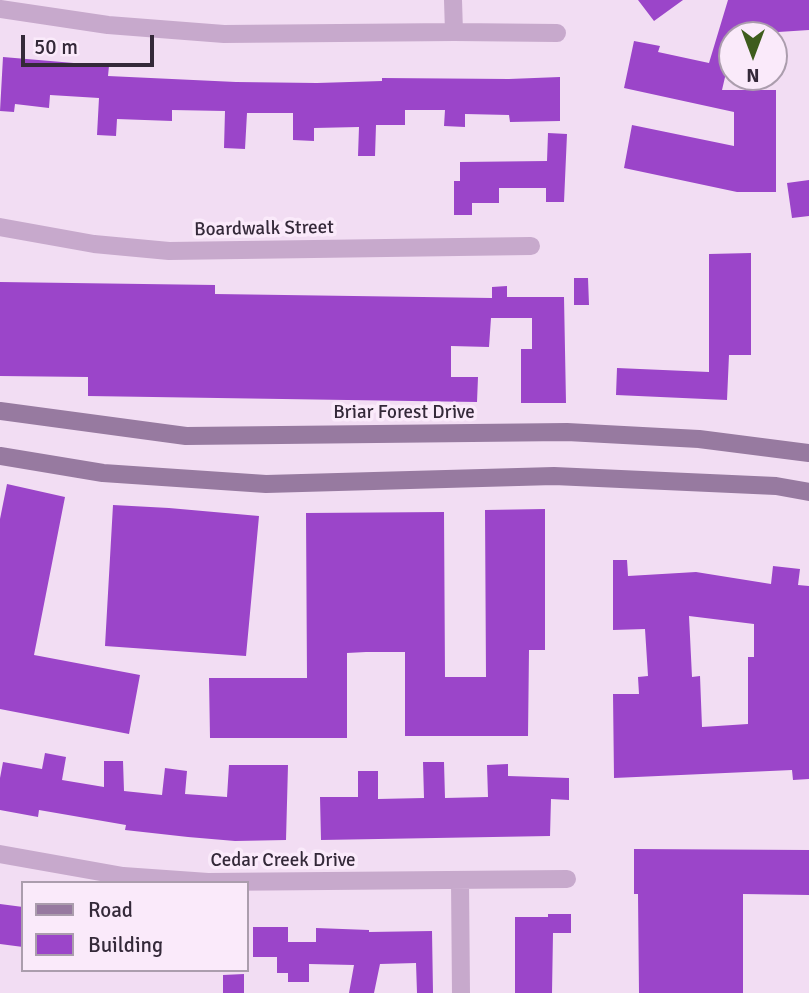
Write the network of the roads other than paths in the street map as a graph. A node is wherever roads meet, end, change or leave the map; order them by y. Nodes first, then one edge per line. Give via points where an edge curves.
1 (453, 0) edge
2 (0, 9) edge
3 (454, 32) junction
4 (557, 33) dead end
5 (0, 227) edge
6 (531, 246) dead end
7 (0, 411) edge
8 (809, 453) edge
9 (0, 456) edge
10 (809, 492) edge
11 (0, 854) edge
12 (567, 879) dead end
13 (194, 881) edge
14 (460, 881) junction
15 (248, 882) edge
16 (461, 993) edge

1 - 3 street
2 - 3 street via 108,25 224,34
3 - 4 street
5 - 6 street, Boardwalk Street via 94,244 169,251
7 - 8 main road, Briar Forest Drive via 186,436 567,432 699,439
9 - 10 main road via 109,474 266,484 554,476 776,486
11 - 13 street, Cedar Creek Drive via 123,876
12 - 14 street, Cedar Creek Drive
14 - 15 street, Cedar Creek Drive
14 - 16 street

